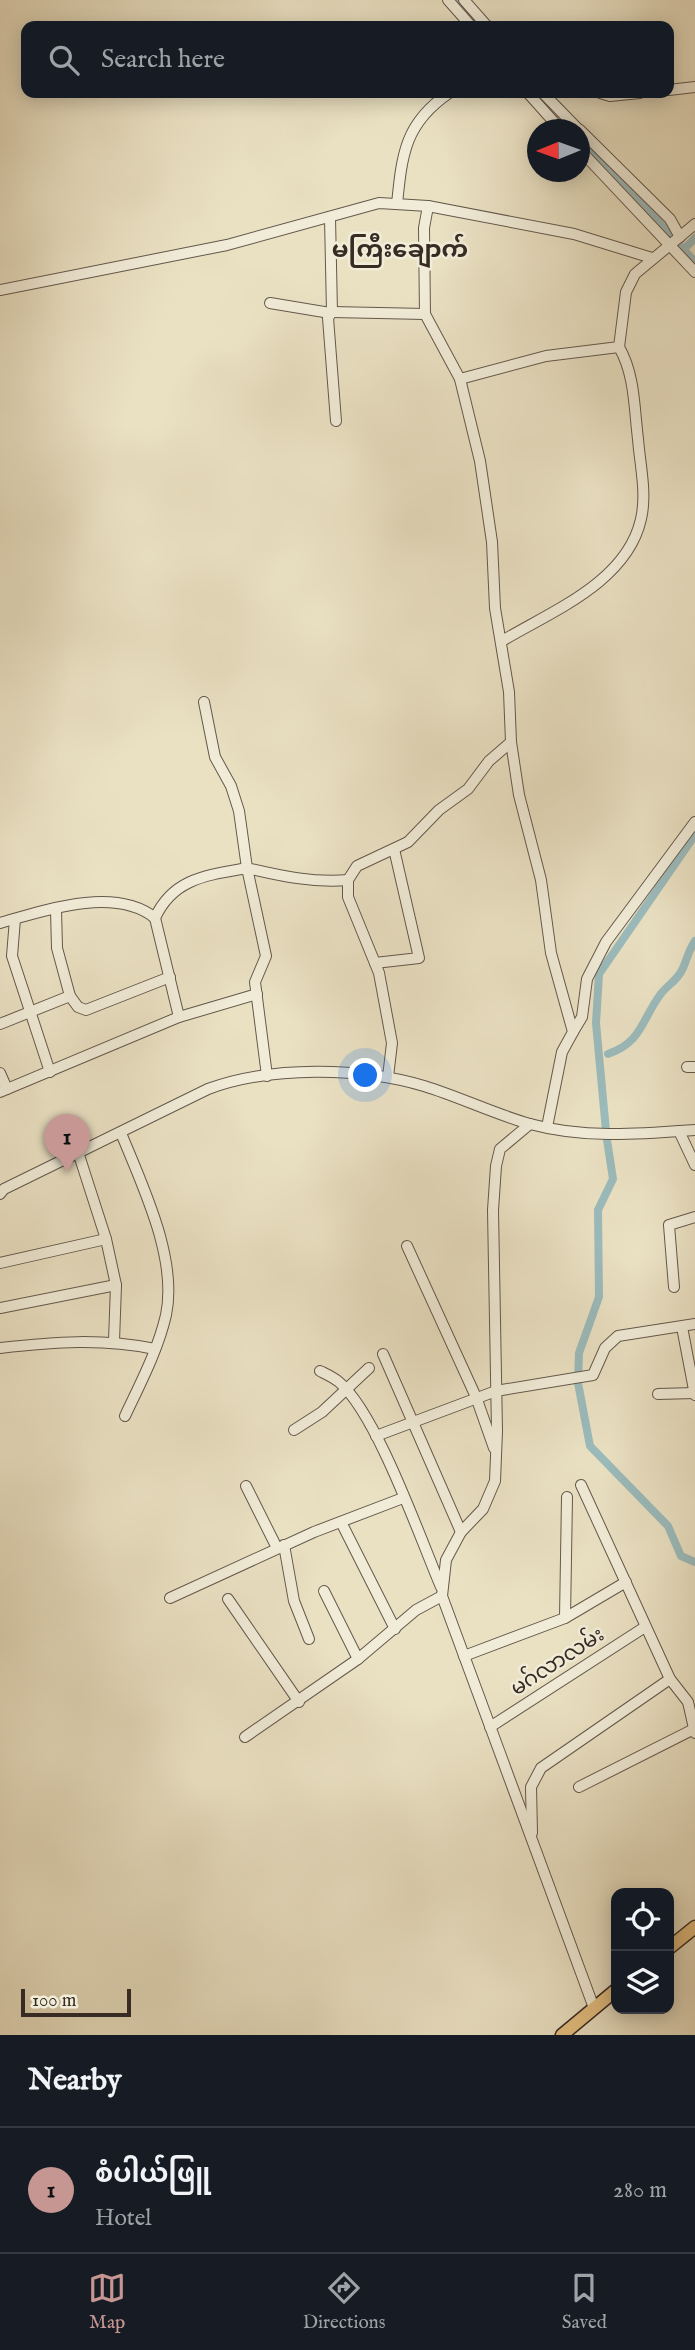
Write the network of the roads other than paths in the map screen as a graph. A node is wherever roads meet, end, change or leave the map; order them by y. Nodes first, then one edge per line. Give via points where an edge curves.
1 (448, 0) edge
2 (464, 0) edge
3 (467, 21) edge
4 (483, 21) edge
5 (695, 87) edge
6 (674, 89) edge
7 (441, 98) edge
8 (532, 98) edge
9 (548, 98) edge
10 (551, 119) edge
11 (568, 119) edge
12 (590, 141) edge
13 (590, 161) edge
14 (397, 204) junction
15 (428, 206) junction
16 (330, 218) junction
17 (695, 224) edge
18 (680, 237) junction
19 (671, 246) junction
20 (652, 258) junction
21 (695, 272) edge
22 (0, 290) edge
23 (270, 303) dead end
24 (331, 313) junction
25 (425, 314) junction
26 (619, 346) junction
27 (460, 379) junction
28 (336, 421) dead end
29 (502, 641) junction
30 (204, 702) dead end
31 (511, 741) junction
32 (695, 822) edge
33 (394, 849) junction
34 (247, 868) junction
35 (348, 880) junction
36 (56, 910) junction
37 (155, 918) junction
38 (15, 919) junction
39 (0, 923) edge
40 (375, 963) junction
41 (170, 977) junction
42 (257, 994) junction
43 (70, 996) junction
44 (30, 1012) junction
45 (180, 1017) junction
46 (0, 1024) edge
47 (573, 1032) junction
48 (50, 1072) junction
49 (0, 1073) edge
50 (267, 1076) junction
51 (388, 1077) junction
52 (3, 1090) edge
53 (530, 1124) junction
54 (547, 1127) junction
55 (695, 1130) edge
56 (679, 1132) junction
57 (121, 1133) junction
58 (78, 1152) junction
59 (695, 1165) edge
60 (0, 1194) edge
61 (695, 1217) edge
62 (106, 1239) junction
63 (407, 1246) dead end
64 (0, 1263) edge
65 (116, 1285) junction
66 (674, 1287) dead end
67 (0, 1308) edge
68 (695, 1324) edge
69 (682, 1327) junction
70 (114, 1341) junction
71 (0, 1348) edge
72 (155, 1349) junction
73 (383, 1354) dead end
74 (369, 1368) dead end
75 (320, 1371) dead end
76 (347, 1391) junction
77 (496, 1391) junction
78 (658, 1394) dead end
79 (695, 1394) edge
80 (476, 1397) junction
81 (125, 1416) dead end
82 (415, 1421) junction
83 (294, 1430) dead end
84 (376, 1436) junction
85 (497, 1456) junction
86 (580, 1485) dead end
87 (246, 1486) dead end
88 (567, 1497) dead end
89 (403, 1499) junction
90 (341, 1522) junction
91 (461, 1532) junction
92 (281, 1547) junction
93 (626, 1582) junction
94 (324, 1591) dead end
95 (442, 1592) junction
96 (170, 1598) dead end
97 (228, 1599) dead end
98 (565, 1618) junction
99 (645, 1627) junction
100 (395, 1629) junction
101 (309, 1639) dead end
102 (464, 1656) junction
103 (358, 1659) junction
104 (670, 1679) junction
105 (299, 1702) junction
106 (490, 1727) junction
107 (694, 1731) edge
108 (245, 1737) dead end
109 (579, 1787) dead end
110 (531, 1841) junction
111 (695, 1927) edge
112 (674, 1944) edge
113 (611, 1994) edge
114 (594, 2008) junction
115 (562, 2035) edge

1 - 3 street
2 - 4 street
5 - 6 street
7 - 14 street via 411,128
8 - 10 street
9 - 11 street
12 - 18 street via 670,219
13 - 19 street
14 - 15 street
14 - 16 street via 379,203
15 - 20 street via 574,234
15 - 25 street
16 - 22 street via 227,245
16 - 24 street
17 - 18 street
18 - 19 street
19 - 20 street
19 - 21 street
20 - 26 street via 635,274 626,292
23 - 24 street
24 - 25 street
24 - 28 street
25 - 27 street
26 - 27 street via 546,356
26 - 29 street via 631,367 643,495 632,546 606,578
27 - 29 street via 480,461
29 - 31 street
30 - 34 street via 215,757 239,811
31 - 33 street via 468,789
31 - 47 street via 519,795 541,880 551,953
32 - 47 street via 606,942 587,979 582,1017
33 - 35 street via 357,866
33 - 40 street via 419,958
34 - 35 street via 288,878
34 - 37 street via 182,884
34 - 42 street via 266,956 255,982
35 - 40 street via 348,897
36 - 37 street via 118,901
36 - 38 street
36 - 43 street via 57,948
37 - 41 street
38 - 39 street
38 - 44 street via 12,956
40 - 51 street via 392,1043
41 - 43 street via 86,1010
41 - 45 street
42 - 45 street
42 - 50 street
43 - 44 street
44 - 46 street
44 - 48 street
45 - 48 street
47 - 54 street via 562,1052
48 - 52 street
49 - 52 street
50 - 51 street via 348,1072
50 - 57 street via 236,1079 208,1089
51 - 53 street
53 - 54 street
53 - 77 street via 500,1149 495,1166
54 - 56 street via 599,1135
55 - 56 street
56 - 59 street
57 - 58 street
57 - 72 street via 144,1188 163,1253 166,1314
58 - 60 street
58 - 62 street
61 - 66 street via 669,1225
62 - 64 street
62 - 65 street
63 - 80 street
65 - 67 street
65 - 70 street
68 - 69 street
69 - 77 street via 618,1336 605,1348 593,1375
69 - 79 street
70 - 71 street via 63,1340
70 - 72 street
72 - 81 street
73 - 82 street
74 - 76 street
75 - 76 street
76 - 83 street
76 - 84 street
77 - 80 street
77 - 85 street
78 - 79 street
80 - 82 street
80 - 85 street
82 - 84 street
82 - 91 street
84 - 89 street
85 - 91 street via 495,1481 483,1509
86 - 93 street
87 - 92 street
88 - 98 street
89 - 90 street
89 - 95 street
90 - 92 street
90 - 100 street
91 - 95 street via 446,1560
92 - 96 street
92 - 101 street
93 - 98 street
93 - 99 street
94 - 103 street
95 - 100 street
95 - 102 street
97 - 105 street
98 - 102 street
99 - 104 street
99 - 106 street, မဂ်လာလမ်း
100 - 103 street
102 - 106 street
103 - 105 street
104 - 107 street via 688,1702
104 - 110 street via 541,1768 531,1787
105 - 108 street
106 - 110 street
107 - 109 street
110 - 114 street
111 - 112 main road
113 - 114 main road
114 - 115 main road

